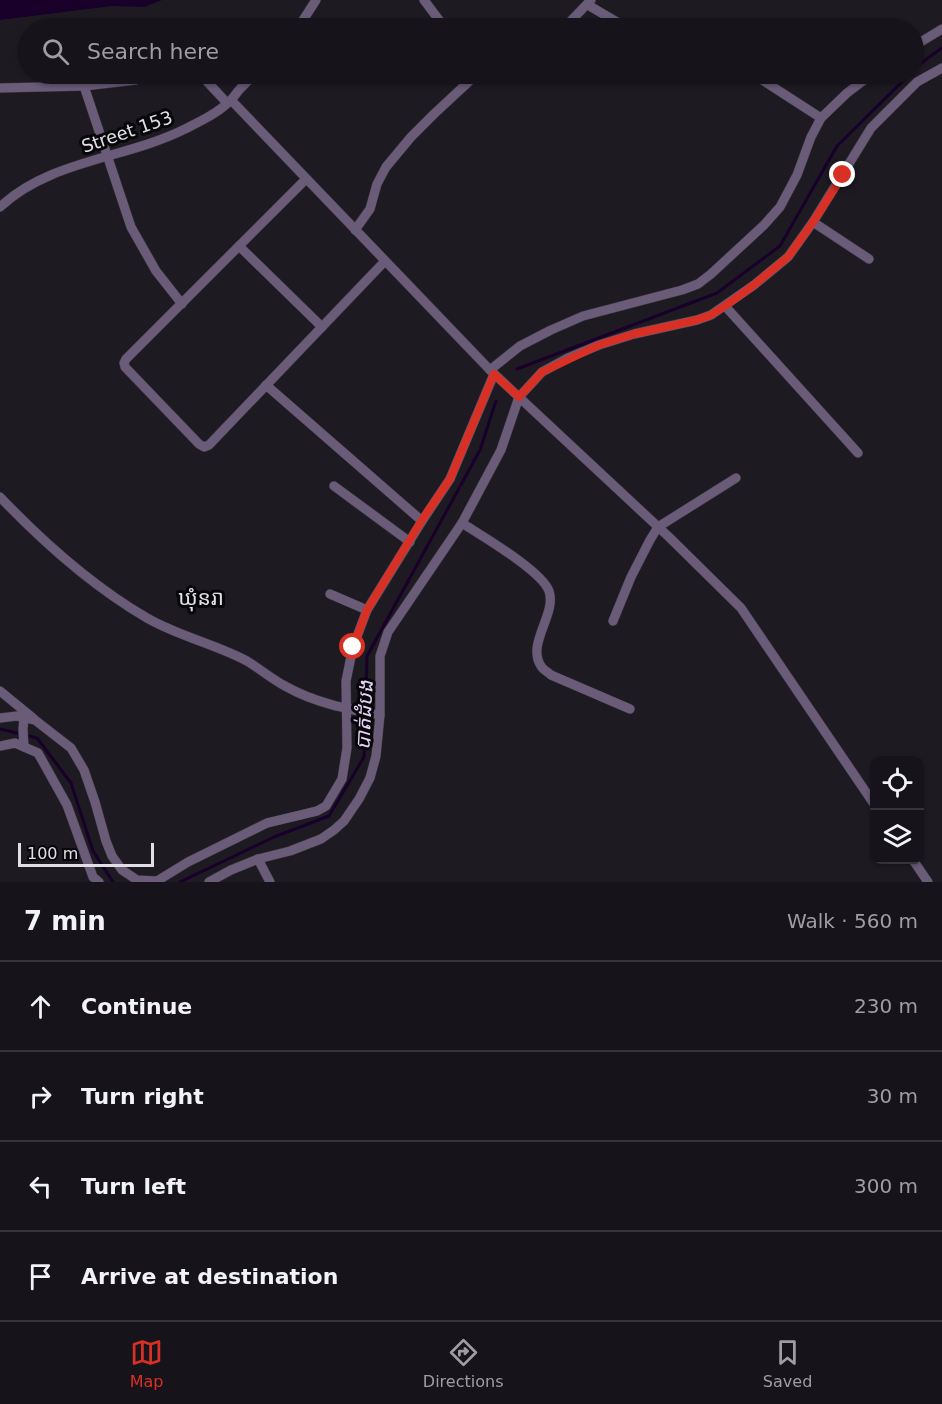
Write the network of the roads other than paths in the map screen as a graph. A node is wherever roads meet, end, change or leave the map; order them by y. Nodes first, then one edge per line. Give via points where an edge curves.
1 (316, 0) edge
2 (424, 0) edge
3 (589, 2) edge
4 (304, 18) edge
5 (438, 18) edge
6 (574, 18) edge
7 (612, 18) edge
8 (942, 29) edge
9 (924, 40) edge
10 (942, 68) edge
11 (924, 78) edge
12 (105, 84) edge
13 (210, 84) edge
14 (244, 84) edge
15 (466, 84) edge
16 (768, 84) edge
17 (859, 84) edge
18 (915, 84) edge
19 (84, 86) junction
20 (0, 88) edge
21 (229, 102) junction
22 (821, 118) junction
23 (108, 156) junction
24 (306, 179) junction
25 (0, 207) edge
26 (813, 222) junction
27 (355, 230) junction
28 (239, 246) junction
29 (869, 259) dead end
30 (385, 261) junction
31 (182, 304) junction
32 (725, 306) junction
33 (322, 327) junction
34 (492, 372) junction
35 (266, 385) junction
36 (519, 397) junction
37 (858, 453) dead end
38 (736, 478) dead end
39 (334, 486) dead end
40 (0, 496) edge
41 (422, 520) junction
42 (462, 523) junction
43 (658, 527) junction
44 (410, 542) junction
45 (330, 594) dead end
46 (367, 610) junction
47 (613, 621) dead end
48 (0, 691) edge
49 (346, 709) junction
50 (630, 709) dead end
51 (380, 715) junction
52 (24, 717) junction
53 (0, 718) edge
54 (35, 720) junction
55 (23, 743) junction
56 (0, 746) edge
57 (870, 798) edge
58 (258, 859) junction
59 (916, 864) edge
60 (231, 870) junction
61 (158, 881) edge
62 (99, 882) edge
63 (209, 882) edge
64 (233, 882) edge
65 (270, 882) edge
66 (928, 882) edge

1 - 4 street
2 - 5 street
3 - 6 street
3 - 7 street
8 - 9 street
10 - 11 street
12 - 19 street
13 - 21 street
14 - 21 street, Street 153
15 - 27 street via 386,167 370,209
16 - 22 street
17 - 22 street
18 - 26 street via 872,128
19 - 20 street
19 - 23 street
21 - 23 street, Street 153 via 183,130
21 - 24 street
22 - 34 street via 780,207 711,274 682,290 573,320 520,346
23 - 25 street, Street 153 via 44,177
23 - 31 street via 131,227 156,271
24 - 27 street
24 - 28 street
26 - 29 street
26 - 32 street via 788,257
27 - 30 street
28 - 31 street
28 - 33 street
30 - 33 street
30 - 34 street
31 - 35 street via 124,363 199,444 209,445
32 - 36 street via 697,320 589,349 542,372
32 - 37 street
33 - 35 street
34 - 36 street
34 - 41 street via 456,467
35 - 41 street
36 - 42 street via 501,450
36 - 43 street
38 - 43 street
39 - 44 street
40 - 49 street via 73,566 148,619 246,661 304,696
41 - 44 street
42 - 50 street via 517,559 546,586 550,606 537,657 542,668
42 - 51 street via 388,632 380,656
43 - 47 street
43 - 57 street via 741,608
44 - 46 street
45 - 46 street
46 - 49 street via 353,647 346,681
48 - 54 street
49 - 51 street
49 - 61 street via 347,748 342,779 326,806 267,823
51 - 58 street via 370,778 344,821 321,839
52 - 53 street
52 - 54 street
52 - 55 street
54 - 61 street via 71,748 84,770 106,841 122,870 137,880
55 - 56 street
55 - 62 street via 38,753 62,794 93,877
58 - 60 street
58 - 65 street
59 - 66 street
60 - 63 street
60 - 64 street

